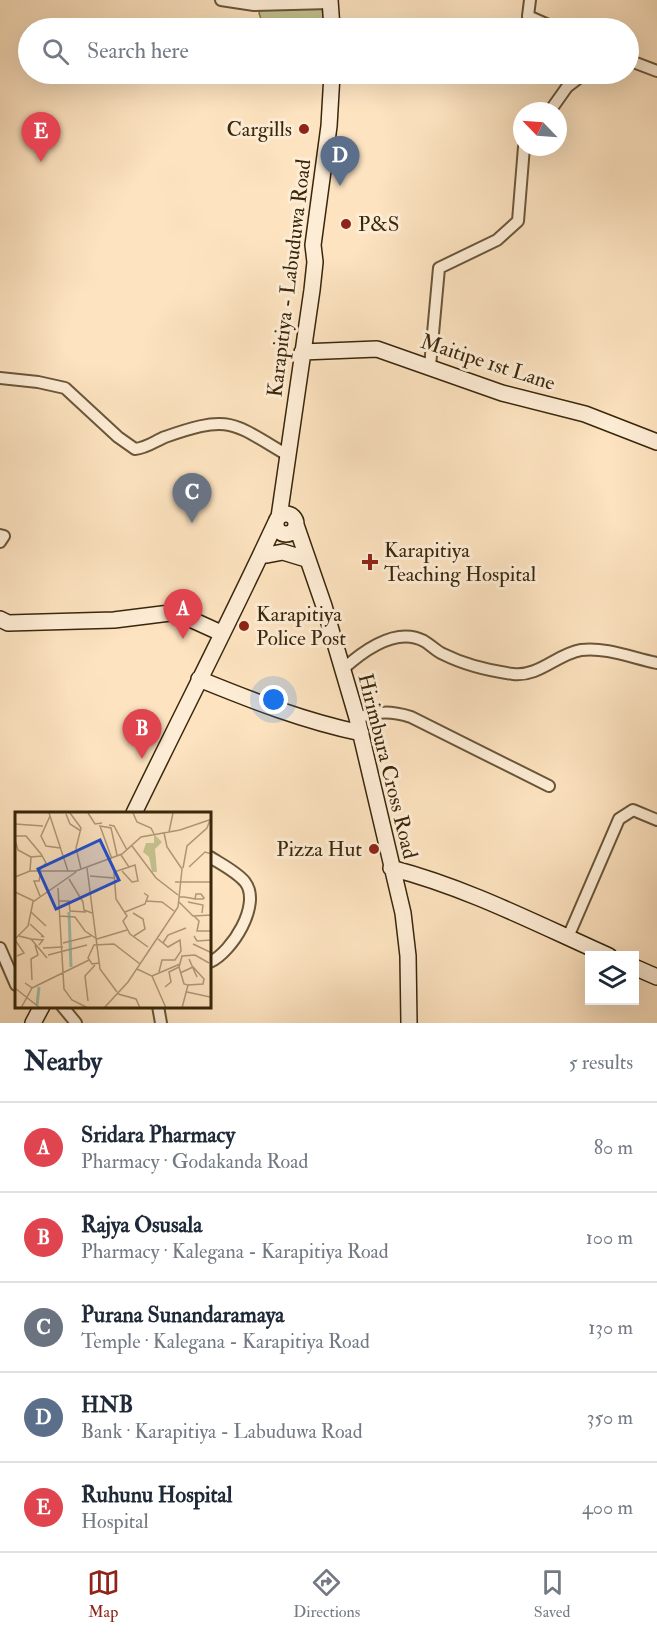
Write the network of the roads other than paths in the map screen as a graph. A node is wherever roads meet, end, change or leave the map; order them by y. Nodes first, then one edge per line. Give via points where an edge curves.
1 (221, 0) edge
2 (530, 0) edge
3 (330, 1) edge
4 (331, 18) edge
5 (532, 18) edge
6 (639, 64) edge
7 (657, 71) edge
8 (331, 84) edge
9 (571, 84) edge
10 (556, 102) edge
11 (523, 156) edge
12 (302, 352) junction
13 (430, 366) junction
14 (0, 378) edge
15 (657, 442) edge
16 (289, 456) junction
17 (286, 525) junction
18 (0, 535) edge
19 (0, 542) edge
20 (263, 560) junction
21 (308, 562) junction
22 (0, 619) edge
23 (221, 633) junction
24 (657, 663) edge
25 (343, 669) junction
26 (199, 679) junction
27 (359, 726) junction
28 (549, 786) dead end
29 (134, 812) edge
30 (657, 820) edge
31 (212, 858) edge
32 (391, 868) junction
33 (568, 937) junction
34 (598, 951) edge
35 (1, 956) edge
36 (212, 960) edge
37 (639, 969) edge
38 (657, 977) edge
39 (15, 984) edge
40 (64, 1008) edge
41 (158, 1008) edge
42 (76, 1023) edge
43 (161, 1023) edge
44 (409, 1023) edge

1 - 3 street via 254,5
2 - 5 street via 528,16
3 - 4 main road
6 - 7 street
8 - 12 main road, Karapitiya - Labuduwa Road via 313,245 315,262
9 - 10 street
11 - 13 street via 518,221 497,240 439,268
12 - 13 main road, Maitipe 1st Lane via 378,349
12 - 16 main road, Karapitiya - Labuduwa Road
13 - 15 main road, Maitipe 1st Lane via 502,393 585,414
14 - 16 street via 65,388 135,449 195,427 227,422
16 - 17 main road, Karapitiya - Labuduwa Road
17 - 20 main road, Karapitiya - Labuduwa Road
17 - 21 main road
18 - 19 street via 4,536
20 - 21 main road via 283,552
20 - 23 main road, Karapitiya - Labuduwa Road
21 - 25 main road, Hirimbura Cross Road
22 - 23 main road via 8,623 114,620 170,613
23 - 26 main road, Karapitiya - Labuduwa Road
24 - 25 street via 600,649 578,651 537,671 515,674 457,660 411,637 381,642
25 - 27 main road, Hirimbura Cross Road
26 - 27 main road via 316,724
26 - 29 main road, Karapitiya - Labuduwa Road
27 - 28 street via 377,711 411,717
27 - 32 main road, Hirimbura Cross Road
30 - 33 street via 633,810 619,819
31 - 36 street via 245,883 250,897 242,927 231,945
32 - 33 main road via 430,878
32 - 44 main road, Hirimbura Cross Road via 405,934
33 - 34 main road
35 - 39 street
37 - 38 main road
40 - 42 street
41 - 43 street

